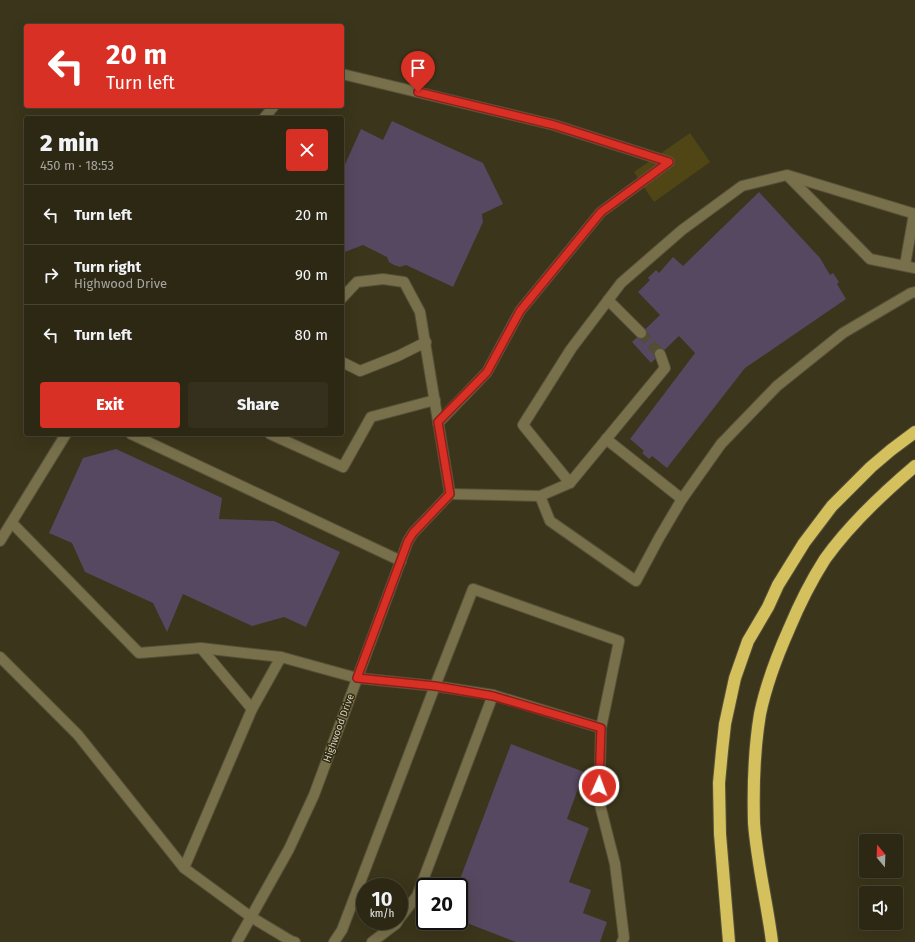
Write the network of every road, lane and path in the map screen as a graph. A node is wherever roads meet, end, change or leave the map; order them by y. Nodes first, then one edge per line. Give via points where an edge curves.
1 (344, 74) edge
2 (272, 108) edge
3 (266, 116) edge
4 (787, 175) junction
5 (915, 214) edge
6 (910, 267) edge
7 (915, 292) edge
8 (344, 296) edge
9 (608, 300) junction
10 (641, 333) tunnel mouth
11 (426, 342) junction
12 (660, 354) tunnel mouth
13 (344, 363) edge
14 (435, 400) junction
15 (438, 422) junction
16 (915, 432) edge
17 (65, 436) edge
18 (135, 436) edge
19 (274, 436) edge
20 (606, 439) junction
21 (915, 466) edge
22 (570, 482) junction
23 (450, 494) junction
24 (540, 496) junction
25 (682, 499) junction
26 (12, 523) junction
27 (0, 541) edge
28 (400, 561) junction
29 (201, 648) junction
30 (0, 657) edge
31 (281, 657) junction
32 (357, 678) junction
33 (435, 686) junction
34 (493, 696) junction
35 (252, 709) junction
36 (601, 728) junction
37 (184, 868) junction
38 (408, 907) edge
39 (251, 917) junction
40 (770, 920) junction
41 (388, 930) edge
42 (237, 942) edge
43 (295, 942) edge
44 (334, 942) edge
45 (372, 942) edge
46 (622, 942) edge
47 (729, 942) edge
48 (772, 942) edge
49 (779, 942) edge

1 - 15 street via 554,125 669,162 601,212 520,311 487,372
2 - 3 street
4 - 5 street
4 - 6 street via 870,259
4 - 9 street via 742,186 682,230 621,283
5 - 6 street
7 - 25 street via 843,333 777,386 721,444
8 - 11 street via 357,282 383,279 404,282 420,312
9 - 10 street
9 - 22 street via 571,349 523,425
11 - 13 street via 360,371
11 - 14 street
12 - 20 street via 665,368
14 - 15 street
14 - 19 street via 371,417 343,467
15 - 23 street
16 - 47 highway via 891,450 832,506 804,543 748,641 735,678 720,765 720,834
17 - 26 street
18 - 28 street
20 - 22 street
20 - 25 street
21 - 40 highway via 871,504 825,560 799,606 776,658 760,714 754,798 757,853
22 - 24 street
23 - 24 street
23 - 28 street, Highwood Drive via 413,533
24 - 25 street via 550,520 636,581
26 - 27 street
26 - 29 street via 140,654
28 - 32 street, Highwood Drive
29 - 31 street
29 - 35 street
30 - 37 street via 78,735
31 - 32 street
31 - 35 street
32 - 33 street
32 - 39 street, Highwood Drive via 314,795 289,849
33 - 34 street
33 - 36 street via 473,589 619,641
33 - 44 street via 342,930
34 - 36 street
34 - 38 street via 417,896
35 - 37 street
36 - 46 street via 599,801 615,864 624,938
37 - 39 street
39 - 42 street, Highwood Drive
39 - 43 street
40 - 48 highway
40 - 49 highway
41 - 45 street

